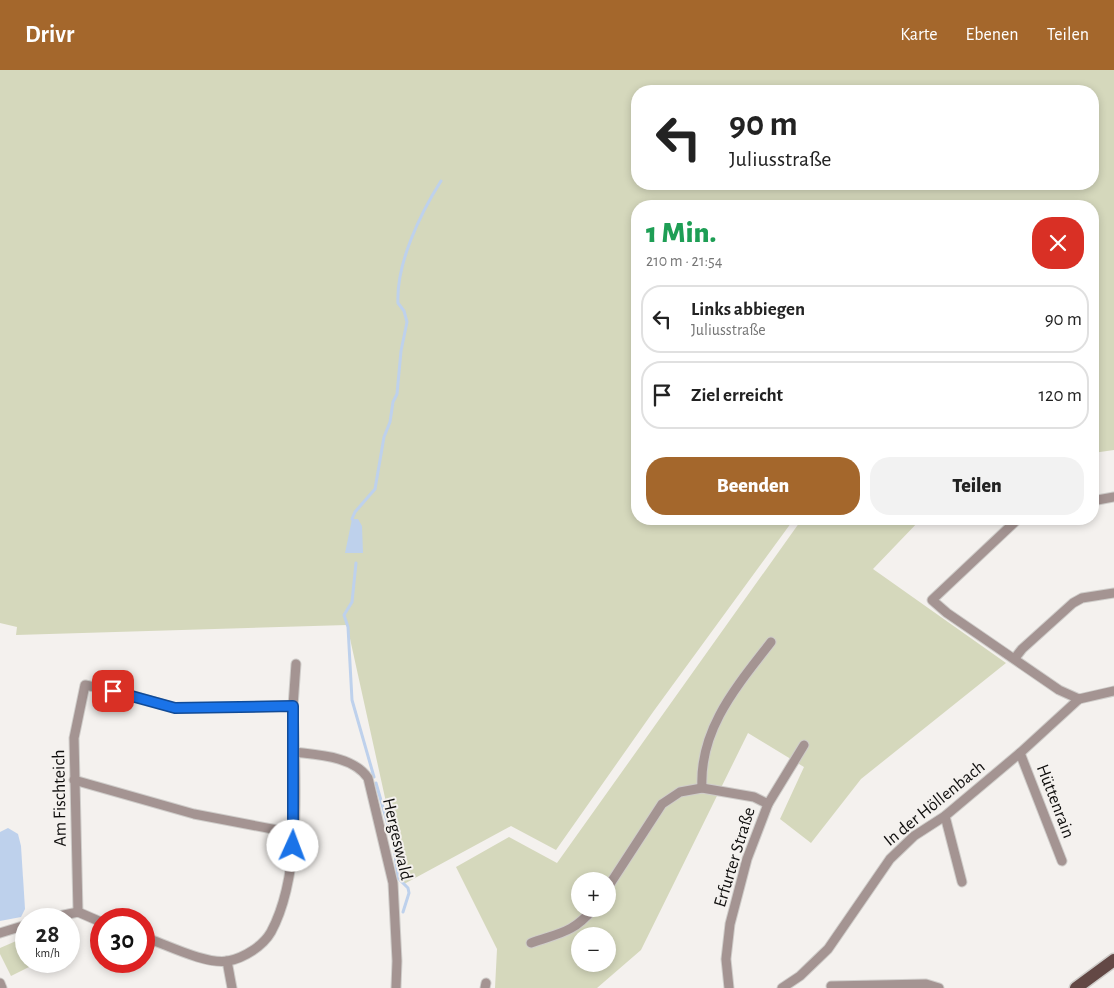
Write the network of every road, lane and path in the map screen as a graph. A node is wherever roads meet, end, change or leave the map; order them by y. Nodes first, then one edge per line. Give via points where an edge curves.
1 (1114, 497) edge
2 (1099, 499) edge
3 (1012, 525) edge
4 (1114, 593) edge
5 (771, 642) dead end
6 (1015, 658) junction
7 (296, 664) dead end
8 (1114, 691) edge
9 (1080, 699) junction
10 (293, 706) junction
11 (804, 745) dead end
12 (294, 752) junction
13 (1020, 754) junction
14 (74, 780) junction
15 (702, 788) junction
16 (768, 804) junction
17 (945, 816) junction
18 (293, 833) junction
19 (1062, 861) dead end
20 (616, 875) edge
21 (962, 882) dead end
22 (78, 908) edge
23 (586, 917) edge
24 (15, 928) edge
25 (0, 933) edge
26 (155, 941) edge
27 (531, 943) dead end
28 (1114, 960) edge
29 (227, 961) junction
30 (0, 983) edge
31 (831, 986) dead end
32 (2, 988) edge
33 (232, 988) edge
34 (396, 988) edge
35 (728, 988) edge
36 (782, 988) edge
37 (939, 988) edge
38 (1076, 988) edge

1 - 2 street
3 - 6 street via 932,600
4 - 6 street via 1082,598 1073,603
5 - 15 street via 713,724 704,757
6 - 9 street via 1059,690
7 - 10 street
8 - 9 street
9 - 13 street, In der Höllenbach
10 - 12 street
10 - 14 street, Am Fischteich via 175,708 85,685 74,738
11 - 16 street, Erfurter Straße
12 - 18 street
12 - 34 street, Hergeswald via 341,760 363,770 368,778 393,883
13 - 17 street, In der Höllenbach
13 - 19 street, Hüttenrain
14 - 18 street via 194,814
14 - 22 street, Am Fischteich
15 - 16 street via 754,797
15 - 20 street via 680,792 662,804
16 - 35 street, Erfurter Straße via 747,859 730,924 726,959
17 - 21 street
17 - 36 street, In der Höllenbach via 914,836 890,859 828,949
18 - 29 street via 290,866 271,932 256,948
23 - 27 street via 567,931
24 - 25 street
26 - 29 street via 206,958
28 - 38 main road
29 - 33 street
30 - 32 street
31 - 37 street via 926,984

